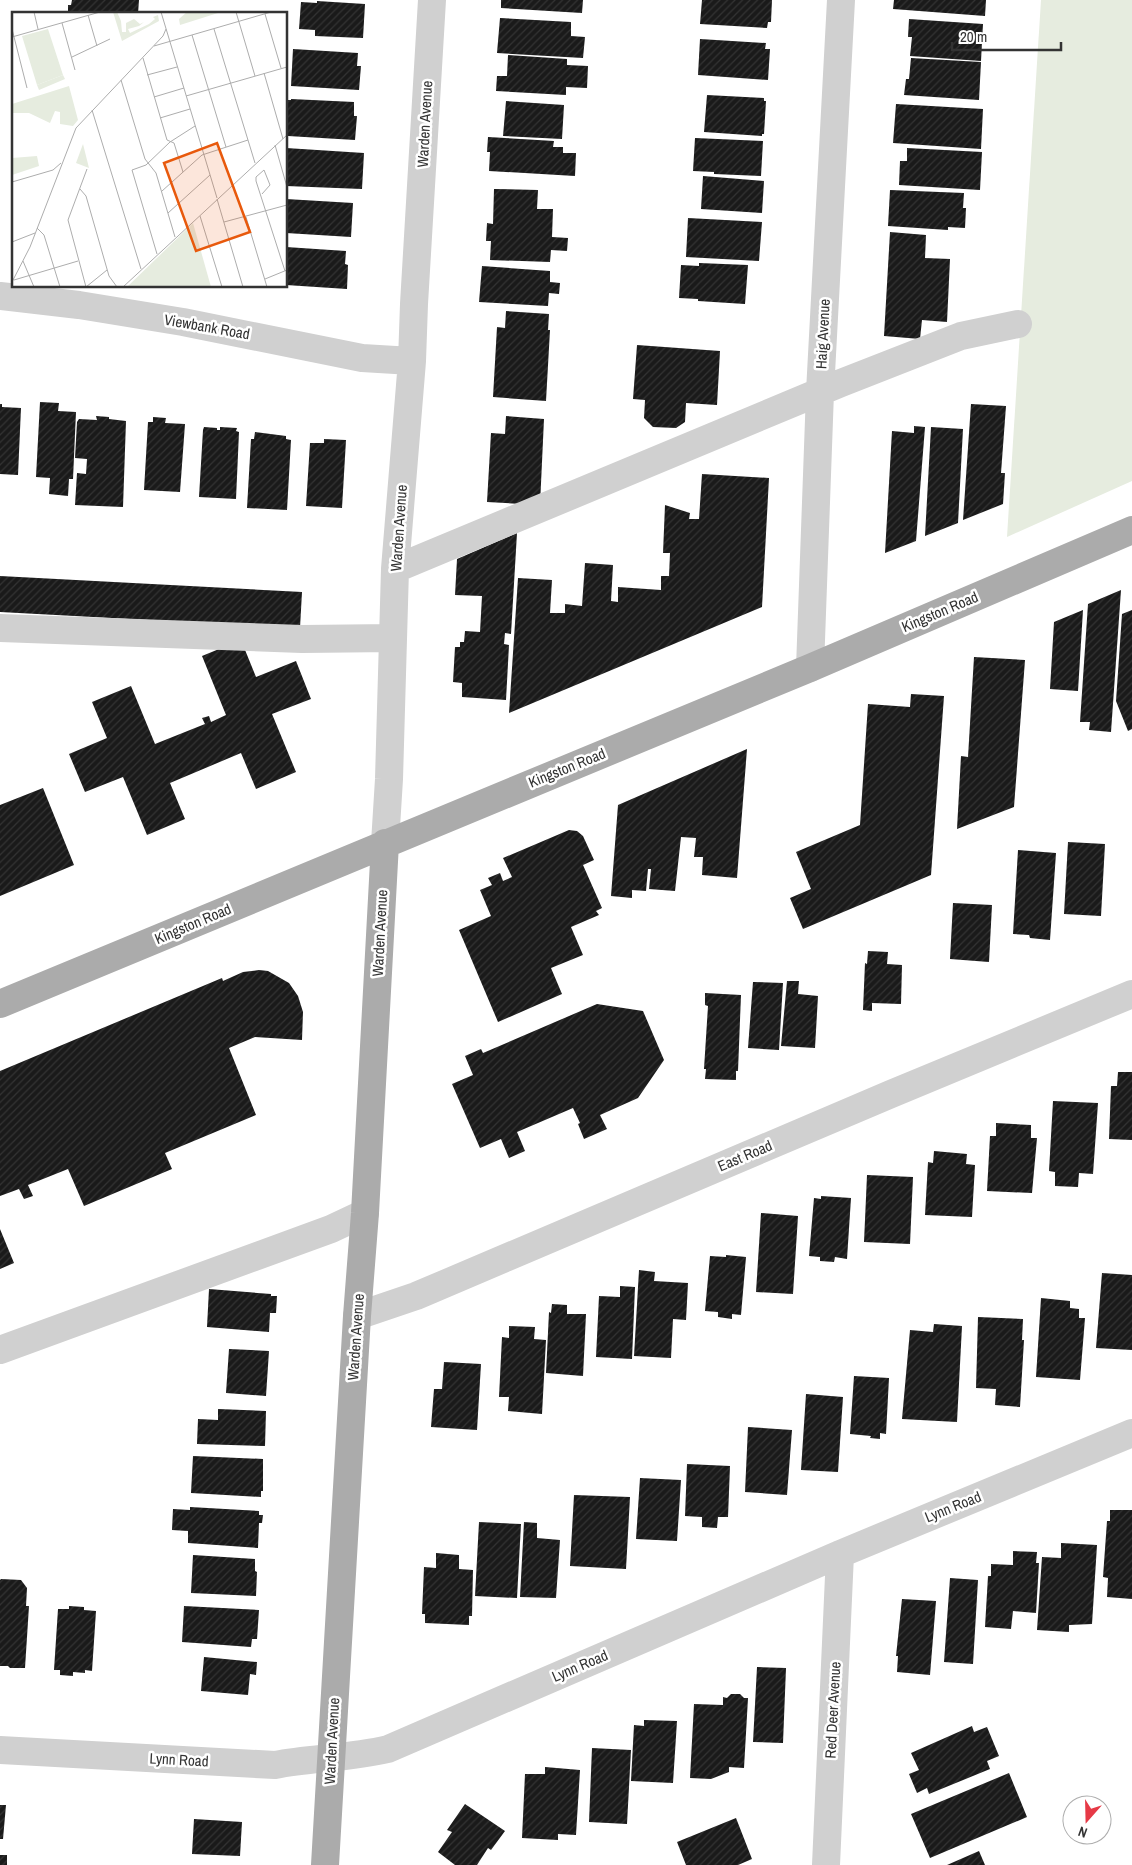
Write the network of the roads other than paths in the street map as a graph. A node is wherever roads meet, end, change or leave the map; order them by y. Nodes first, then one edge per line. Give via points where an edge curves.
1 (432, 0) edge
2 (841, 0) edge
3 (0, 296) edge
4 (1018, 324) dead end
5 (412, 361) junction
6 (820, 392) junction
7 (1132, 530) edge
8 (395, 569) junction
9 (0, 628) edge
10 (393, 638) junction
11 (810, 668) junction
12 (385, 843) junction
13 (1132, 994) edge
14 (0, 1004) edge
15 (365, 1213) junction
16 (356, 1316) junction
17 (0, 1350) edge
18 (1132, 1433) edge
19 (840, 1554) junction
20 (0, 1750) edge
21 (331, 1759) junction
22 (325, 1865) edge
23 (826, 1865) edge

1 - 5 street, Warden Avenue
2 - 6 street, Haig Avenue
3 - 5 street, Viewbank Road via 184,322 362,358
4 - 6 street via 961,336
5 - 8 street, Warden Avenue
6 - 8 street
6 - 11 street, Haig Avenue
7 - 11 main road, Kingston Road
8 - 10 street, Warden Avenue
9 - 10 street via 302,639
10 - 12 street, Warden Avenue
11 - 12 main road, Kingston Road
12 - 14 main road, Kingston Road
12 - 15 main road, Warden Avenue
13 - 16 street, East Road via 416,1296
15 - 16 main road, Warden Avenue
15 - 17 street
16 - 21 main road, Warden Avenue
18 - 19 street, Lynn Road
19 - 21 street, Lynn Road via 388,1749
19 - 23 street, Red Deer Avenue
20 - 21 street, Lynn Road via 275,1765
21 - 22 main road, Warden Avenue

